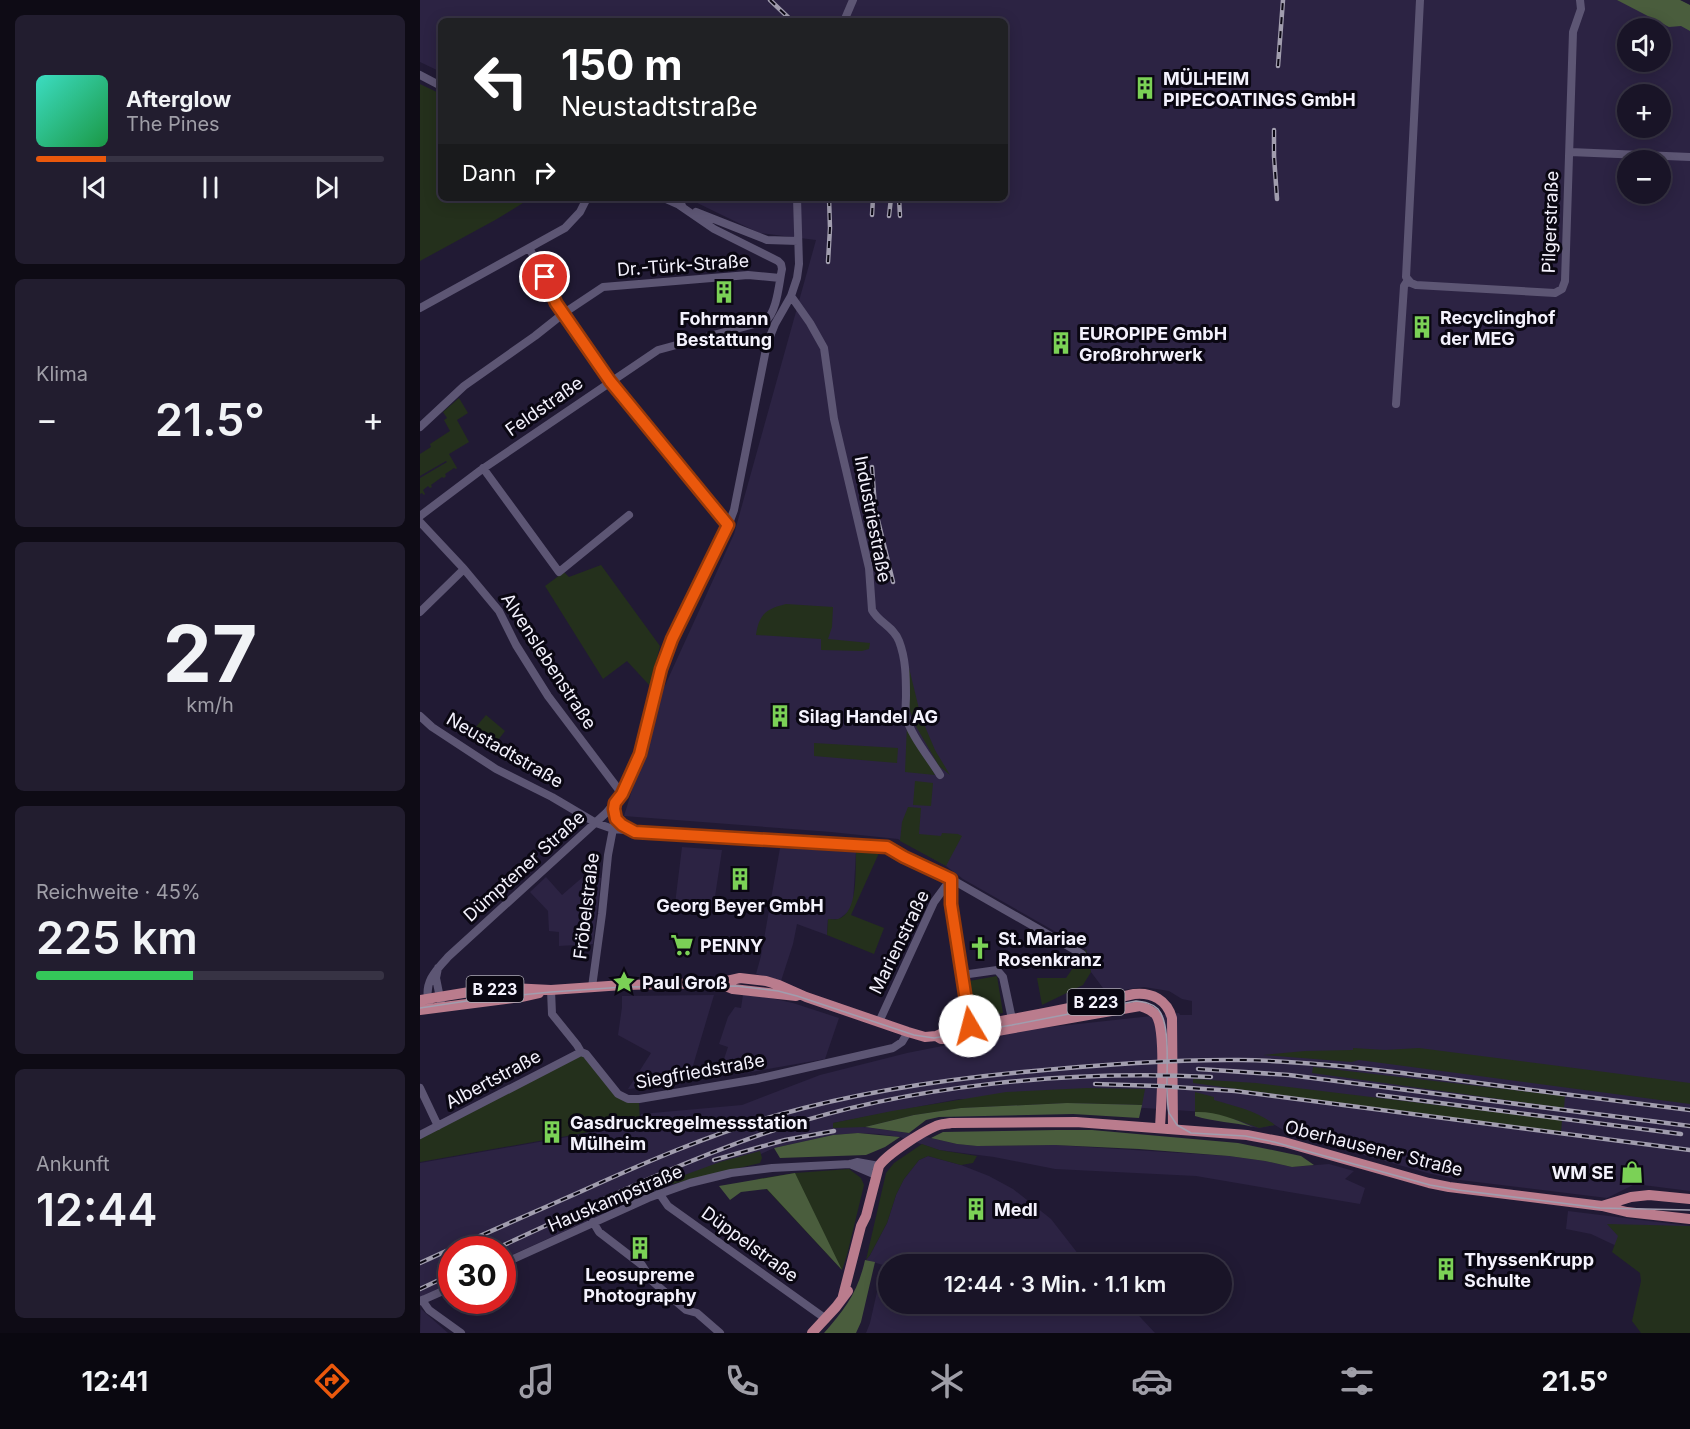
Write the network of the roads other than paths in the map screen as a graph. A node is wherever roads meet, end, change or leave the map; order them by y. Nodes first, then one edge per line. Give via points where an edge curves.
1 (853, 0) edge
2 (1420, 0) edge
3 (1581, 0) edge
4 (845, 18) edge
5 (420, 75) edge
6 (438, 84) edge
7 (1570, 152) junction
8 (1690, 157) edge
9 (586, 201) edge
10 (670, 201) edge
11 (797, 201) edge
12 (679, 205) junction
13 (798, 241) junction
14 (529, 248) junction
15 (780, 278) junction
16 (1408, 280) junction
17 (790, 296) junction
18 (420, 308) edge
19 (564, 313) junction
20 (610, 381) junction
21 (1396, 404) dead end
22 (420, 427) edge
23 (483, 468) junction
24 (629, 515) dead end
25 (420, 516) edge
26 (420, 522) edge
27 (728, 525) junction
28 (464, 569) junction
29 (420, 612) edge
30 (420, 716) edge
31 (940, 776) dead end
32 (622, 794) junction
33 (615, 803) junction
34 (596, 823) junction
35 (613, 829) junction
36 (635, 832) junction
37 (951, 879) junction
38 (934, 902) junction
39 (951, 904) junction
40 (1082, 954) dead end
41 (962, 975) junction
42 (592, 987) junction
43 (550, 990) junction
44 (430, 1004) edge
45 (1012, 1019) junction
46 (879, 1022) junction
47 (970, 1026) junction
48 (936, 1036) junction
49 (905, 1037) junction
50 (581, 1052) junction
51 (420, 1088) edge
52 (1168, 1090) junction
53 (438, 1126) junction
54 (1167, 1128) junction
55 (420, 1135) edge
56 (878, 1171) junction
57 (659, 1193) junction
58 (1690, 1198) edge
59 (1602, 1206) junction
60 (1690, 1219) edge
61 (593, 1222) junction
62 (516, 1258) edge
63 (438, 1293) edge
64 (421, 1300) edge
65 (825, 1319) junction
66 (458, 1331) edge
67 (720, 1333) edge
68 (812, 1333) edge

1 - 4 street
2 - 16 street via 1405,272
3 - 7 street, Pilgerstraße via 1573,32
5 - 6 street
7 - 8 street
7 - 16 street, Pilgerstraße via 1562,289 1555,292 1416,285
9 - 14 street via 565,228
10 - 12 street
11 - 13 street, Dümptener Straße
12 - 13 street via 767,240
12 - 15 street via 714,229 778,261 782,269
13 - 17 street, Dümptener Straße via 798,271
14 - 18 street
14 - 19 street
15 - 19 street, Dr.-Türk-Straße via 748,275 603,287
15 - 20 street, Feldstraße via 772,313 765,321 657,350
16 - 21 street via 1404,286
17 - 27 street, Dümptener Straße via 767,344
17 - 31 street, Industriestraße via 824,348 834,419 869,568 872,610 898,638 905,667 906,716
19 - 20 street
19 - 22 street, Dr.-Türk-Straße via 464,386
20 - 23 street, Feldstraße
20 - 27 street
23 - 24 street via 559,572
23 - 25 street, Feldstraße
26 - 28 street, Alvenslebenstraße
27 - 32 street, Dümptener Straße via 672,639 640,754
28 - 29 street
28 - 32 street, Alvenslebenstraße via 499,611 548,696
30 - 34 street, Neustadtstraße via 496,769
32 - 33 street, Dümptener Straße
33 - 34 street, Dümptener Straße
33 - 36 street via 616,819
34 - 35 street, Neustadtstraße
34 - 44 street, Dümptener Straße via 449,956 431,976
35 - 36 street, Neustadtstraße
35 - 42 street, Fröbelstraße
36 - 37 street, Neustadtstraße via 887,847
37 - 38 street, Marienstraße
37 - 39 street
37 - 40 street, Neustadtstraße
38 - 39 street
38 - 46 street, Marienstraße
39 - 41 street
41 - 45 street via 997,970 1003,977
41 - 47 street
42 - 43 main road, B 223
42 - 46 main road, B 223 via 753,979
43 - 44 main road, B 223 via 488,989
43 - 50 street, Siegfriedstraße via 552,1014
45 - 47 main road, B 223
45 - 52 main road, B 223 via 1144,993 1161,1000 1173,1023
46 - 49 main road, B 223
47 - 48 main road, B 223
48 - 49 main road, B 223
48 - 52 main road, B 223 via 952,1039 1145,1007 1156,1015 1161,1030
49 - 50 street, Siegfriedstraße via 893,1048 635,1100 618,1094
50 - 53 street, Albertstraße
51 - 53 street
52 - 54 main road, B 223
53 - 55 street, Albertstraße
54 - 56 main road via 1076,1122 951,1123 936,1126 893,1153 884,1159
54 - 59 main road, Oberhausener Straße via 1284,1142 1449,1187
56 - 57 street, Hauskampstraße via 857,1162 793,1165 731,1173
56 - 65 main road via 850,1289
57 - 61 street, Hauskampstraße
57 - 65 street, Düppelstraße via 668,1206
58 - 59 main road, Oberhausener Straße via 1657,1194
59 - 60 main road, Oberhausener Straße
61 - 62 street, Hauskampstraße
61 - 67 street via 599,1232 642,1265 652,1281
63 - 64 street
64 - 66 street
65 - 68 main road

